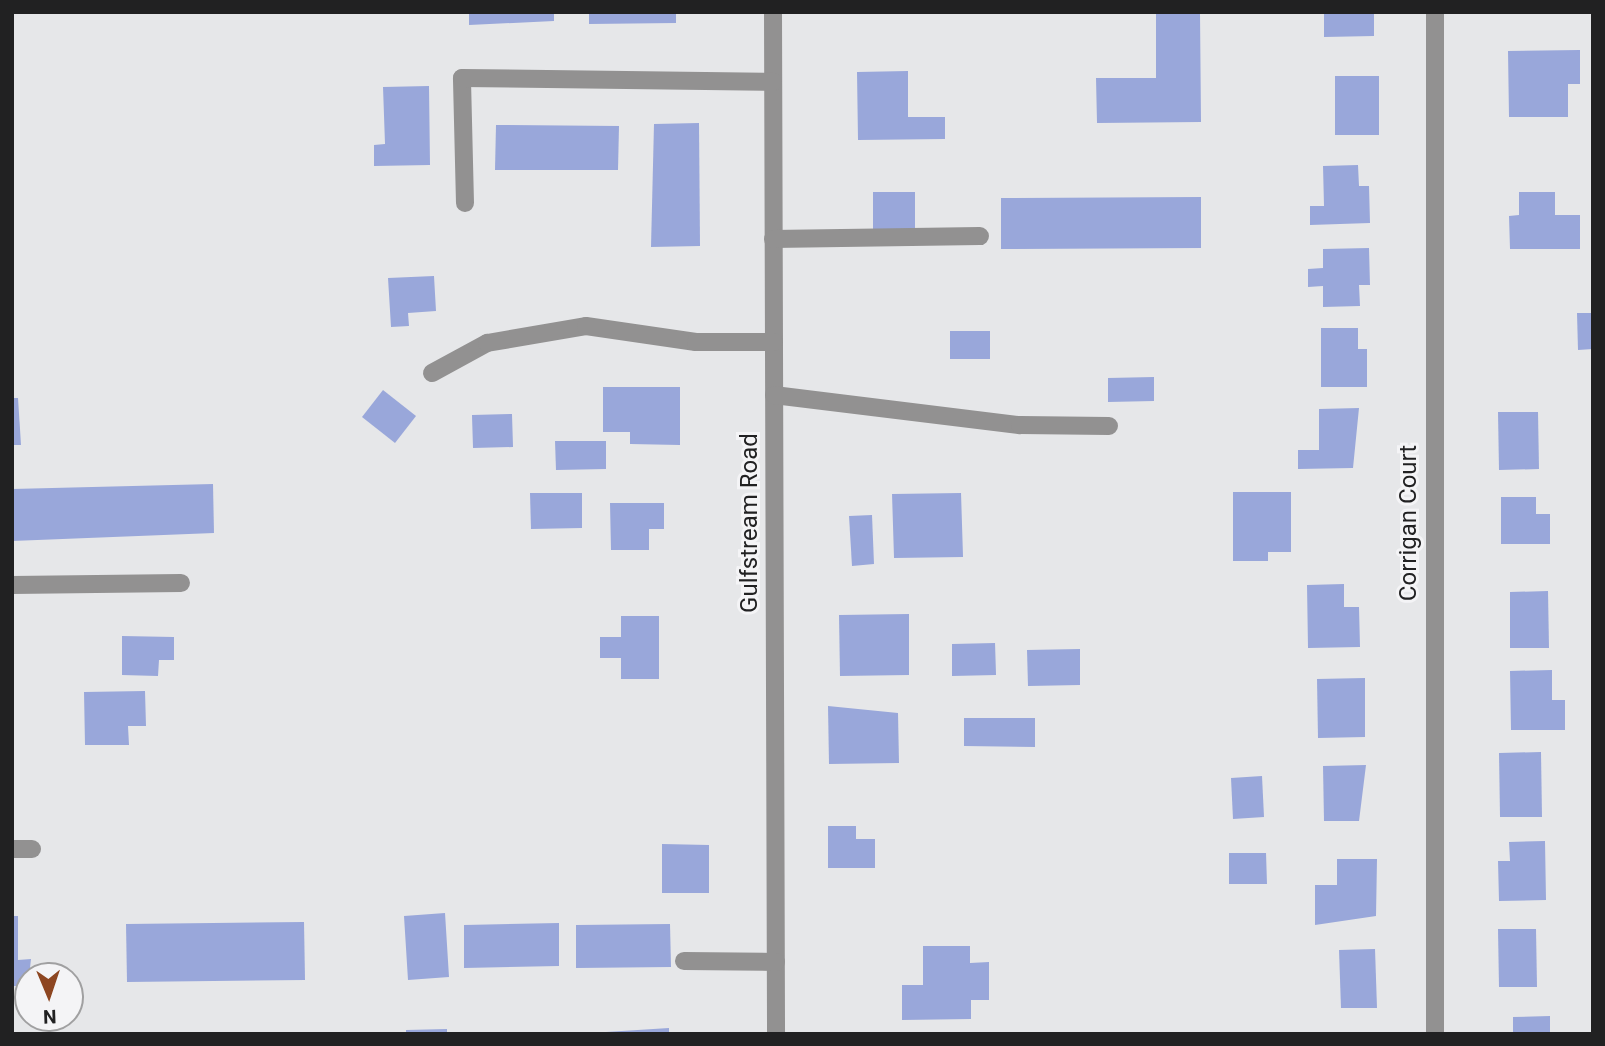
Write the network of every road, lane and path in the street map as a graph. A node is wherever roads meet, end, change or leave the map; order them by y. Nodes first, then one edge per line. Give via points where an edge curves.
1 (773, 12) edge
2 (1435, 12) edge
3 (773, 82) junction
4 (465, 203) dead end
5 (980, 236) dead end
6 (774, 239) junction
7 (774, 342) junction
8 (432, 373) dead end
9 (774, 395) junction
10 (1109, 426) dead end
11 (181, 583) dead end
12 (12, 585) edge
13 (12, 849) edge
14 (32, 849) dead end
15 (684, 961) dead end
16 (776, 962) junction
17 (776, 1034) edge
18 (1435, 1034) edge

1 - 3 street, Gulfstream Road
2 - 18 street, Corrigan Court
3 - 4 street via 462,78
3 - 6 street, Gulfstream Road
5 - 6 street
6 - 7 street, Gulfstream Road
7 - 8 street via 696,342 586,326 487,343
7 - 9 street, Gulfstream Road
9 - 10 street via 1020,425
9 - 16 street, Gulfstream Road
11 - 12 street
13 - 14 street
15 - 16 street
16 - 17 street, Gulfstream Road

